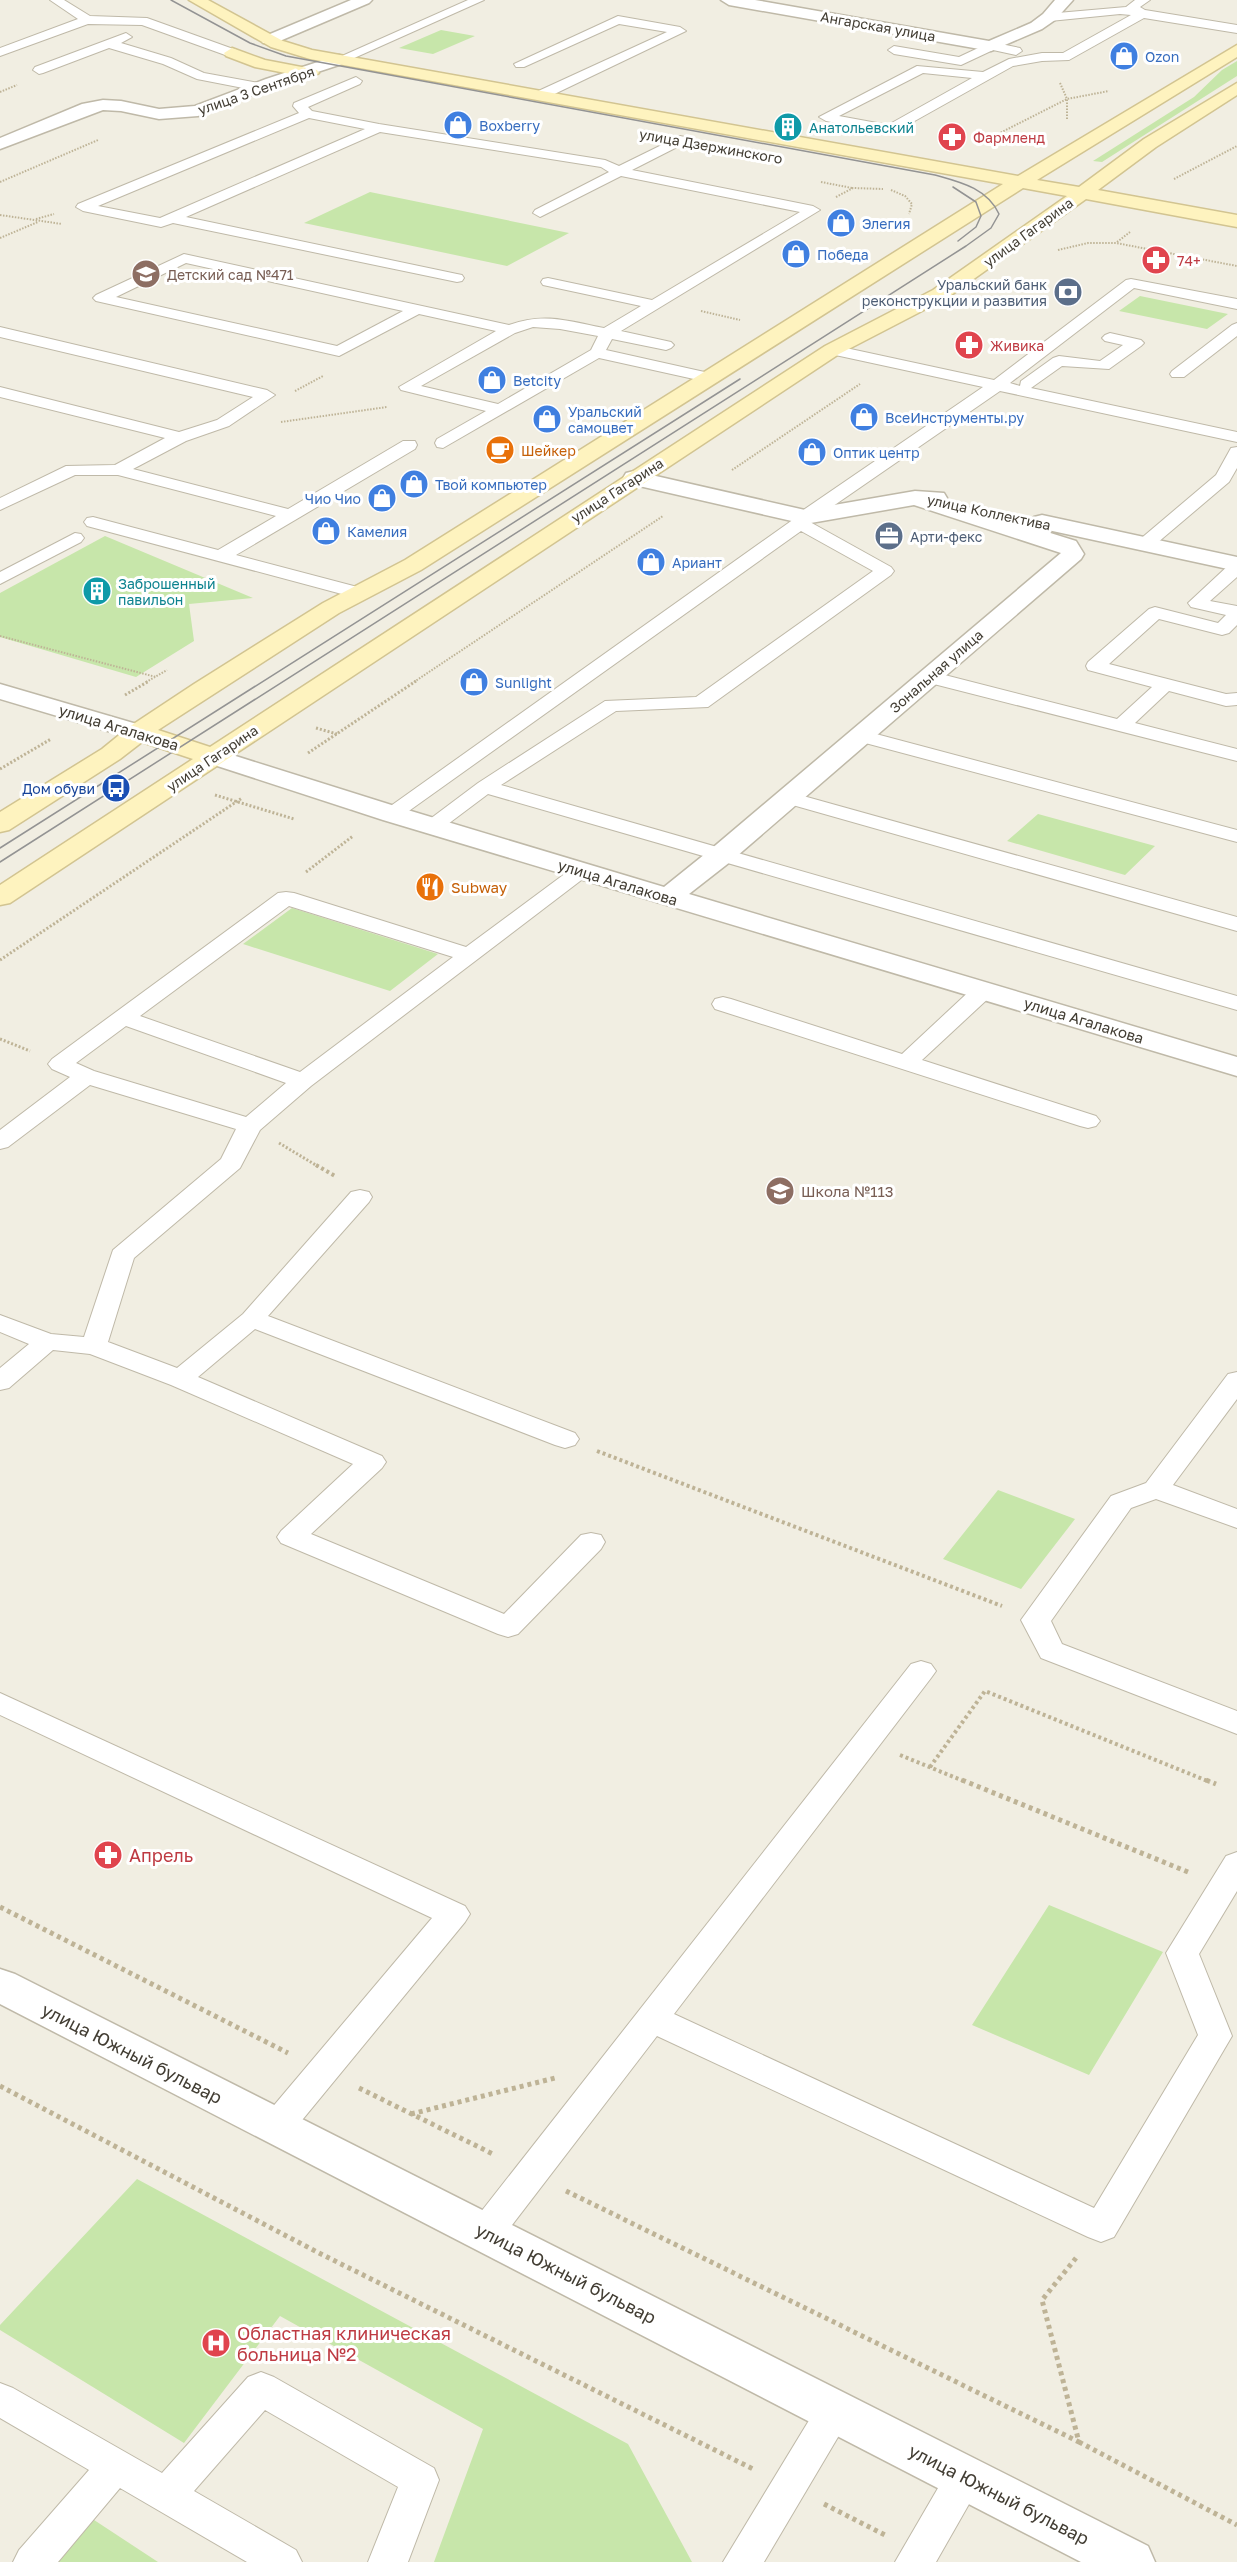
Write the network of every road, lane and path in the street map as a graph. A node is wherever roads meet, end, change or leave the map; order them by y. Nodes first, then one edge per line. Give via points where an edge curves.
1 (56, 0) edge
2 (197, 0) edge
3 (364, 0) edge
4 (729, 0) edge
5 (1065, 0) edge
6 (1144, 0) edge
7 (748, 1) edge
8 (480, 10) edge
9 (1142, 14) junction
10 (1050, 17) junction
11 (87, 20) junction
12 (166, 27) junction
13 (1237, 29) edge
14 (273, 42) junction
15 (110, 44) junction
16 (992, 45) junction
17 (894, 50) dead end
18 (1237, 50) edge
19 (0, 52) edge
20 (232, 53) junction
21 (1042, 57) junction
22 (1065, 57) junction
23 (339, 60) junction
24 (542, 68) dead end
25 (39, 70) dead end
26 (306, 72) junction
27 (563, 72) dead end
28 (584, 76) junction
29 (985, 76) junction
30 (362, 82) joint
31 (259, 87) junction
32 (1237, 88) edge
33 (1111, 91) dead end
34 (539, 96) junction
35 (1067, 99) junction
36 (159, 114) junction
37 (308, 114) junction
38 (1066, 127) dead end
39 (379, 128) junction
40 (657, 136) dead end
41 (990, 138) dead end
42 (686, 141) joint
43 (0, 144) edge
44 (1237, 146) edge
45 (1229, 150) junction
46 (1237, 151) edge
47 (619, 172) junction
48 (1171, 180) dead end
49 (1022, 181) junction
50 (0, 182) edge
51 (890, 189) dead end
52 (969, 192) dead end
53 (1083, 192) junction
54 (994, 197) junction
55 (1060, 209) junction
56 (813, 210) junction
57 (540, 213) dead end
58 (1083, 213) dead end
59 (170, 218) junction
60 (39, 221) dead end
61 (1237, 221) edge
62 (0, 238) edge
63 (1051, 255) dead end
64 (1237, 266) edge
65 (457, 278) dead end
66 (548, 282) dead end
67 (654, 303) junction
68 (1237, 304) edge
69 (418, 309) junction
70 (742, 320) dead end
71 (1237, 328) edge
72 (510, 330) junction
73 (0, 332) edge
74 (607, 333) junction
75 (1110, 338) dead end
76 (666, 345) dead end
77 (832, 350) junction
78 (597, 353) junction
79 (891, 363) junction
80 (1178, 374) dead end
81 (712, 378) junction
82 (996, 386) junction
83 (1017, 390) junction
84 (0, 392) edge
85 (389, 407) dead end
86 (499, 409) junction
87 (278, 422) dead end
88 (180, 437) junction
89 (1237, 437) edge
90 (443, 443) dead end
91 (409, 445) dead end
92 (1237, 453) edge
93 (118, 470) junction
94 (634, 478) junction
95 (696, 494) junction
96 (915, 498) junction
97 (4, 501) edge
98 (290, 515) junction
99 (802, 520) junction
100 (93, 522) dead end
101 (75, 538) dead end
102 (1144, 545) junction
103 (221, 556) junction
104 (1237, 566) edge
105 (0, 579) edge
106 (359, 593) junction
107 (1237, 614) edge
108 (0, 636) edge
109 (155, 677) dead end
110 (929, 677) junction
111 (1166, 684) junction
112 (0, 692) edge
113 (1237, 699) edge
114 (1121, 726) junction
115 (138, 732) junction
116 (861, 736) junction
117 (1237, 755) edge
118 (214, 757) junction
119 (272, 777) junction
120 (486, 787) junction
121 (789, 798) junction
122 (392, 814) junction
123 (0, 824) edge
124 (433, 826) junction
125 (353, 836) dead end
126 (1237, 836) edge
127 (720, 856) junction
128 (581, 871) junction
129 (0, 897) edge
130 (668, 897) junction
131 (286, 898) junction
132 (1237, 924) edge
133 (469, 955) junction
134 (0, 960) edge
135 (984, 990) junction
136 (1237, 1003) edge
137 (723, 1004) dead end
138 (122, 1017) junction
139 (906, 1062) junction
140 (1237, 1067) edge
141 (86, 1076) junction
142 (303, 1081) junction
143 (1088, 1120) dead end
144 (250, 1126) junction
145 (0, 1143) edge
146 (360, 1197) joint
147 (252, 1319) junction
148 (0, 1323) edge
149 (47, 1342) junction
150 (94, 1346) junction
151 (180, 1379) junction
152 (1237, 1380) edge
153 (0, 1382) edge
154 (565, 1439) joint
155 (1156, 1489) junction
156 (1237, 1519) edge
157 (591, 1542) dead end
158 (1036, 1620) junction
159 (921, 1671) dead end
160 (0, 1703) edge
161 (1237, 1723) edge
162 (866, 1742) junction
163 (930, 1767) junction
164 (1216, 1784) dead end
165 (1230, 1876) edge
166 (0, 1907) edge
167 (0, 1985) edge
168 (650, 2018) junction
169 (617, 2063) junction
170 (323, 2070) junction
171 (0, 2086) edge
172 (411, 2114) junction
173 (277, 2126) junction
174 (532, 2174) junction
175 (1101, 2227) junction
176 (486, 2232) junction
177 (0, 2399) edge
178 (835, 2410) junction
179 (1079, 2442) junction
180 (116, 2466) junction
181 (966, 2476) junction
182 (789, 2486) junction
183 (166, 2495) junction
184 (1237, 2525) edge
185 (917, 2558) edge
186 (33, 2562) edge
187 (282, 2562) edge
188 (388, 2562) edge
189 (743, 2562) edge
190 (1130, 2562) edge

1 - 11 lane
2 - 14 main road, улица Дзержинского
3 - 14 street
4 - 7 street, Ангарская улица
5 - 10 street via 1058,3
6 - 9 lane via 1132,7
7 - 16 street, Ангарская улица
8 - 23 lane via 450,12
9 - 10 lane via 1107,10
9 - 13 lane
9 - 22 lane
10 - 16 street
11 - 12 lane via 144,21
11 - 19 lane
12 - 15 lane via 135,33
12 - 20 lane
14 - 20 main road, улица Дзержинского
14 - 23 main road, улица Дзержинского
15 - 25 lane
15 - 31 lane via 167,60 201,76
16 - 17 lane via 961,61
16 - 21 lane
18 - 49 main road
20 - 26 main road via 261,64
21 - 22 lane
21 - 29 lane via 1008,63
22 - 35 path via 1053,67
23 - 26 street, улица 3 Сентября
23 - 34 main road, улица Дзержинского
24 - 28 lane via 520,64 618,20 680,31
26 - 30 main road
26 - 31 street, улица 3 Сентября
27 - 28 lane
28 - 34 lane
29 - 29 lane via 921,69 826,117 890,129
30 - 37 lane via 299,106
31 - 36 street, улица 3 Сентября via 198,111
32 - 53 main road, улица Гагарина via 1150,143
33 - 35 path
34 - 49 main road, улица Дзержинского
35 - 38 path
35 - 41 path
36 - 43 street, улица 3 Сентября via 103,105
36 - 50 path
37 - 39 lane
37 - 59 lane via 83,207 161,223
39 - 47 lane via 605,164
39 - 59 lane
40 - 42 main road, улица Дзержинского
42 - 47 lane
44 - 45 path
45 - 46 path
45 - 48 path
47 - 56 lane
47 - 57 lane
49 - 53 main road, улица Дзержинского
49 - 54 main road
51 - 56 path via 853,188
52 - 54 main road
53 - 55 main road, улица Гагарина
53 - 61 main road, улица Дзержинского
54 - 55 main road
54 - 81 main road
55 - 58 main road
55 - 77 main road, улица Гагарина via 940,294
56 - 67 lane
59 - 65 lane
60 - 62 path
63 - 64 path via 1088,243 1116,243
66 - 67 lane
67 - 70 path
67 - 74 lane
68 - 82 lane via 1131,283
69 - 69 lane via 184,258 101,298 339,351
69 - 72 lane
71 - 80 lane
72 - 74 lane via 531,322
72 - 86 lane via 407,387
73 - 88 lane via 267,395 222,423
74 - 76 lane
74 - 78 lane
75 - 83 lane via 1136,343 1103,366 1059,361
77 - 79 lane
77 - 94 main road, улица Гагарина
78 - 81 lane
78 - 86 lane
79 - 82 lane
79 - 95 path
81 - 106 main road via 413,565
82 - 83 lane
82 - 99 lane
83 - 89 lane
84 - 88 lane
85 - 87 path
86 - 90 lane
88 - 93 lane
91 - 98 lane
92 - 102 lane via 1223,478
93 - 97 lane via 72,470
93 - 98 lane
94 - 95 street, улица Коллектива
94 - 118 main road, улица Гагарина
95 - 99 street, улица Коллектива
95 - 119 path
96 - 99 street, улица Коллектива
96 - 102 street, улица Коллектива via 929,497
96 - 110 street, Зональная улица via 1068,546 1073,554
98 - 103 lane
99 - 120 lane via 885,571 700,703 612,705
99 - 122 lane
100 - 103 lane
101 - 105 lane
102 - 104 street, улица Коллектива
103 - 106 lane
104 - 107 lane via 1197,603
106 - 115 main road
107 - 111 lane via 1222,629 1155,613 1095,666
108 - 109 path
110 - 114 lane
110 - 116 street, Зональная улица
111 - 113 lane via 1226,700
111 - 114 lane
112 - 115 street, улица Агалакова
114 - 117 lane
115 - 118 main road, улица Агалакова
115 - 123 main road via 111,754
116 - 121 street, Зональная улица
116 - 126 lane
118 - 119 street, улица Агалакова
118 - 129 main road, улица Гагарина
119 - 122 street, улица Агалакова
119 - 134 path
120 - 124 lane
120 - 127 lane
121 - 127 street, Зональная улица
121 - 132 lane
122 - 124 street, улица Агалакова
124 - 128 street, улица Агалакова
125 - 131 path via 290,884
127 - 130 street, Зональная улица
127 - 136 lane
128 - 130 street, улица Агалакова
128 - 133 lane
130 - 135 street, улица Агалакова
131 - 133 lane
131 - 138 lane
133 - 142 lane
135 - 139 lane
135 - 140 street, улица Агалакова
137 - 139 lane
138 - 141 lane via 60,1064
138 - 142 lane
139 - 143 lane
141 - 144 lane
141 - 145 lane
142 - 144 lane
144 - 146 path via 341,1180
144 - 150 lane via 231,1163 122,1255
146 - 147 lane
147 - 151 lane
147 - 154 lane
148 - 149 lane
149 - 150 lane
149 - 153 lane
150 - 151 lane
151 - 157 lane via 372,1462 291,1537 508,1627
152 - 155 lane
154 - 158 path
155 - 156 lane
155 - 158 lane via 1121,1502
158 - 161 lane via 1051,1651
159 - 162 lane
160 - 170 lane via 454,1914
162 - 163 path
162 - 168 lane
163 - 164 path via 985,1691
163 - 165 path
165 - 175 lane via 1182,1953 1215,2036
166 - 170 path
167 - 173 street, улица Южный бульвар
168 - 169 lane
168 - 175 lane
169 - 172 path
169 - 174 lane
170 - 172 path
170 - 173 lane
171 - 182 path via 319,2253
172 - 174 path
173 - 176 street, улица Южный бульвар
174 - 176 lane
174 - 179 path
175 - 179 path via 1042,2300
176 - 178 street, улица Южный бульвар
177 - 180 lane
178 - 181 street, улица Южный бульвар
178 - 182 lane
179 - 184 path
180 - 183 lane
180 - 186 lane
181 - 185 lane
181 - 190 street, улица Южный бульвар
182 - 185 path
182 - 189 lane
183 - 187 lane
183 - 188 lane via 261,2388 420,2480

